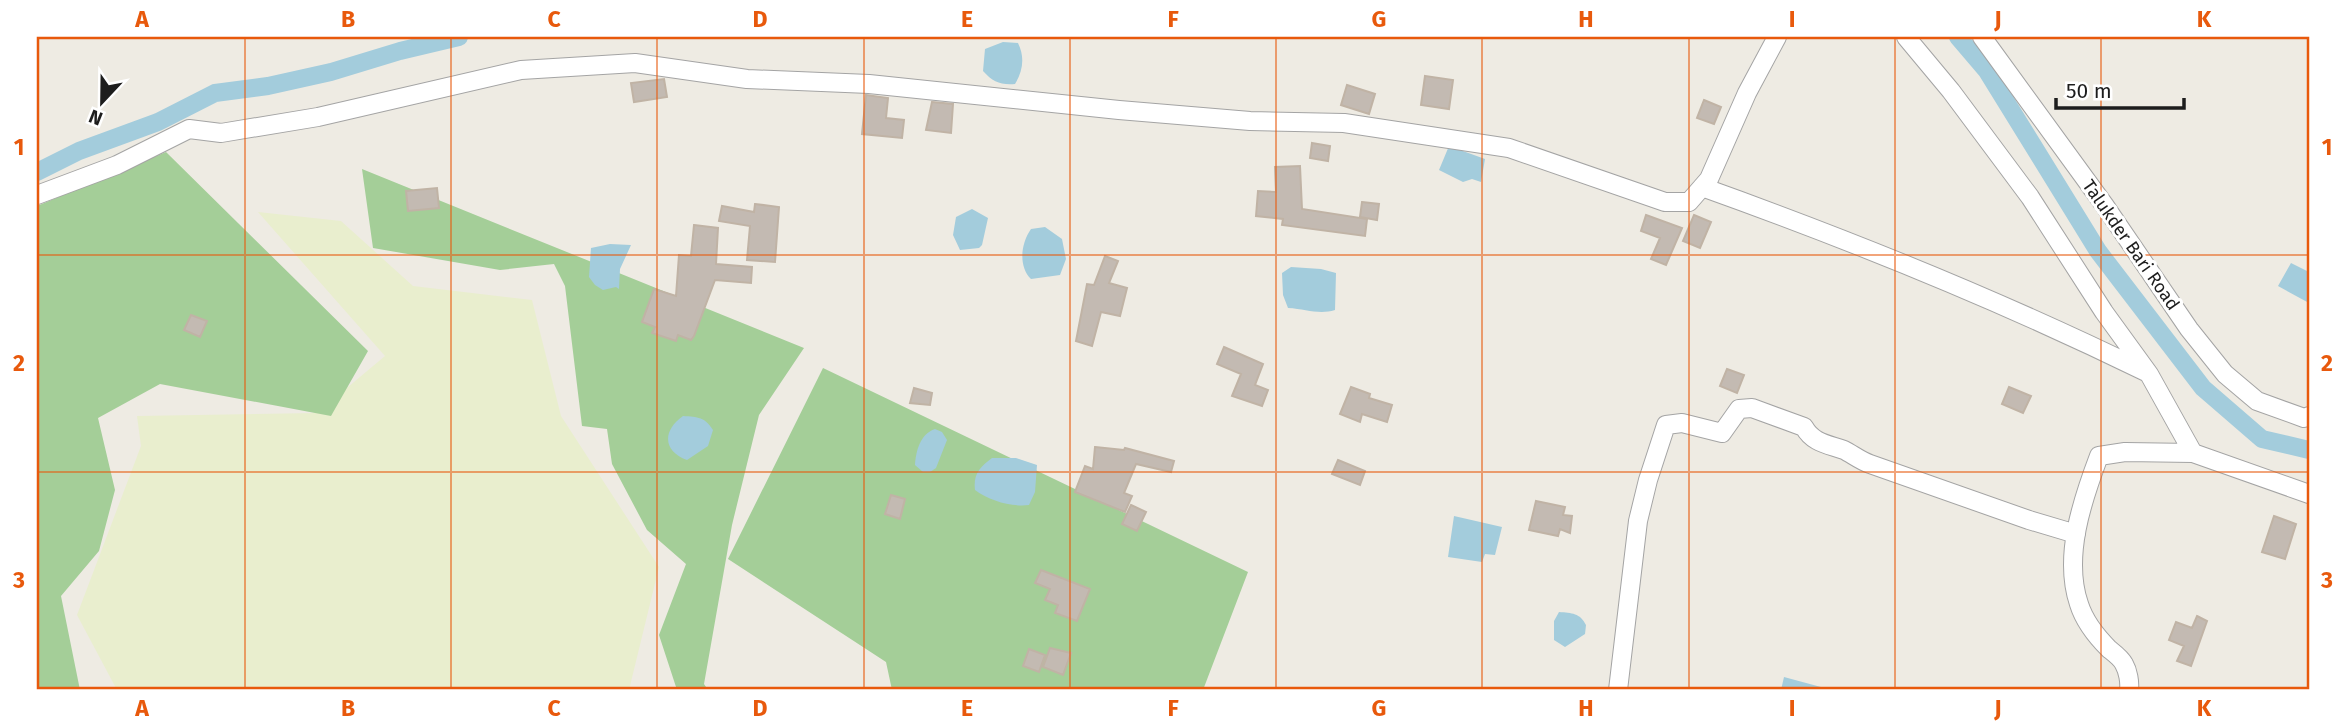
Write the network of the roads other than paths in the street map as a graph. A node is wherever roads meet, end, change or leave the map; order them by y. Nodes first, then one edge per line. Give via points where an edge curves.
1 (1777, 37) edge
2 (1906, 37) edge
3 (1982, 37) edge
4 (1702, 187) junction
5 (37, 195) edge
6 (2149, 374) junction
7 (2309, 416) edge
8 (2193, 453) junction
9 (2309, 494) edge
10 (2076, 534) junction
11 (1618, 690) edge
12 (2129, 690) edge

1 - 4 street
2 - 6 street via 2029,197
3 - 7 street, Talukder Bari Road via 2225,374 2257,401
4 - 5 street via 1689,202 1665,202 1509,148 1344,123 1250,121 869,84 747,79 635,63 521,70 318,117 221,133 189,129 117,165
4 - 6 street via 1934,275
6 - 8 street
8 - 9 street
8 - 10 street via 2099,456
10 - 11 street via 1870,464 1819,442 1804,426 1752,408 1739,409 1722,432 1682,423 1666,425 1638,521
10 - 12 street via 2073,576 2079,606 2098,638 2124,664

